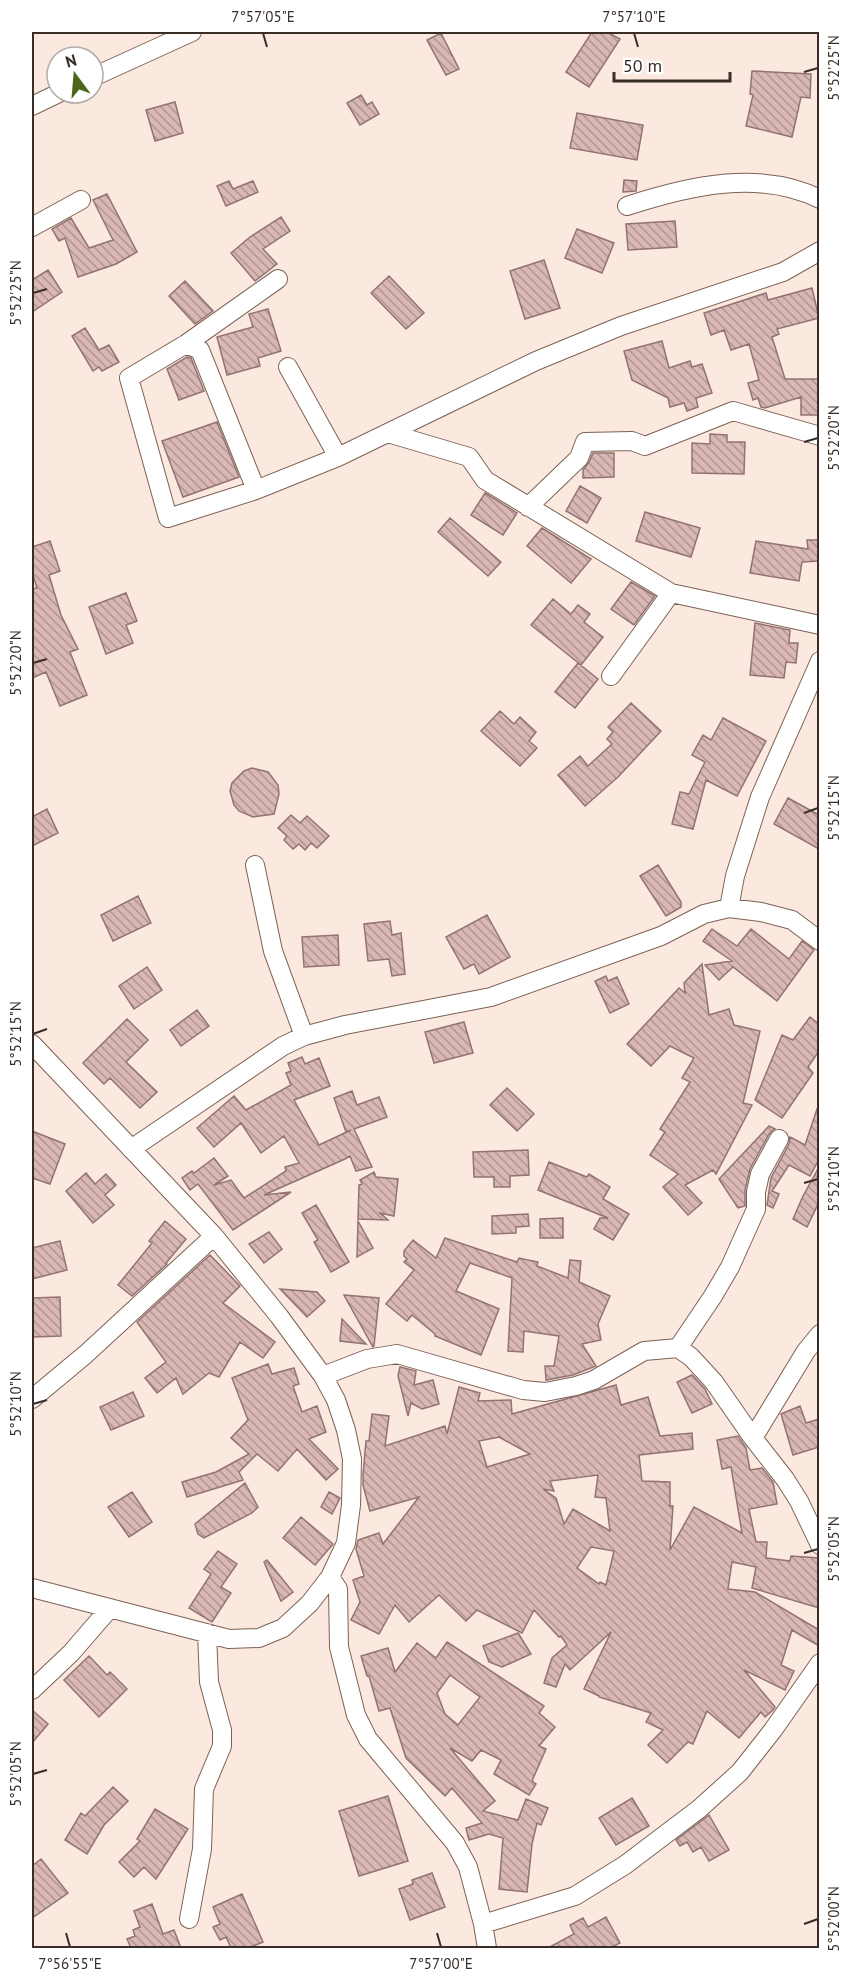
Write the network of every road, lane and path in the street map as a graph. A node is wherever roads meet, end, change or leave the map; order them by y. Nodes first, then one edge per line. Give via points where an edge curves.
1 (192, 32) edge
2 (105, 72) edge
3 (819, 199) edge
4 (81, 200) dead end
5 (627, 206) dead end
6 (32, 227) edge
7 (819, 251) edge
8 (278, 279) dead end
9 (186, 344) junction
10 (288, 367) dead end
11 (388, 433) junction
12 (819, 436) edge
13 (338, 457) junction
14 (256, 490) junction
15 (528, 507) junction
16 (671, 593) junction
17 (819, 625) edge
18 (819, 661) edge
19 (611, 676) dead end
20 (255, 865) dead end
21 (729, 908) junction
22 (819, 941) edge
23 (304, 1036) junction
24 (32, 1044) edge
25 (779, 1139) dead end
26 (130, 1149) junction
27 (214, 1236) junction
28 (819, 1334) edge
29 (678, 1348) junction
30 (323, 1376) junction
31 (32, 1399) edge
32 (753, 1438) junction
33 (819, 1545) edge
34 (330, 1576) junction
35 (32, 1588) edge
36 (110, 1608) junction
37 (207, 1633) junction
38 (819, 1663) edge
39 (32, 1690) edge
40 (189, 1920) dead end
41 (483, 1924) junction
42 (487, 1948) edge

1 - 2 street
3 - 5 street via 766,183 723,182
4 - 6 street
7 - 11 street via 783,272 621,326 536,361
8 - 9 street
9 - 14 street via 200,350
9 - 14 street via 129,378 168,518
10 - 13 street
11 - 13 street
11 - 15 street via 469,457 485,480
12 - 15 street via 733,411 645,446 632,441 585,442 579,458
13 - 14 street
15 - 16 street
16 - 17 street
16 - 19 street
18 - 21 street via 760,797
20 - 23 street via 273,951
21 - 22 street via 792,920
21 - 23 street via 704,914 661,936 491,997
23 - 26 street via 283,1046
24 - 26 street
25 - 29 street via 760,1174 756,1209 730,1267
26 - 27 street
27 - 30 street
27 - 31 street
28 - 32 street
29 - 30 street via 644,1351 594,1380 545,1392 523,1390 397,1354 368,1359
29 - 32 street via 714,1382
30 - 34 street via 340,1410 352,1459 346,1543
32 - 33 street via 800,1501
34 - 37 street via 310,1603 283,1628 260,1638 230,1639
34 - 41 street via 338,1589 339,1647 356,1715 368,1739 455,1843 468,1867
35 - 36 street
36 - 37 street
36 - 39 street
37 - 40 street via 208,1682 222,1730 222,1746 204,1789 202,1850
38 - 41 street via 740,1772 699,1809 625,1865 575,1896
41 - 42 street

